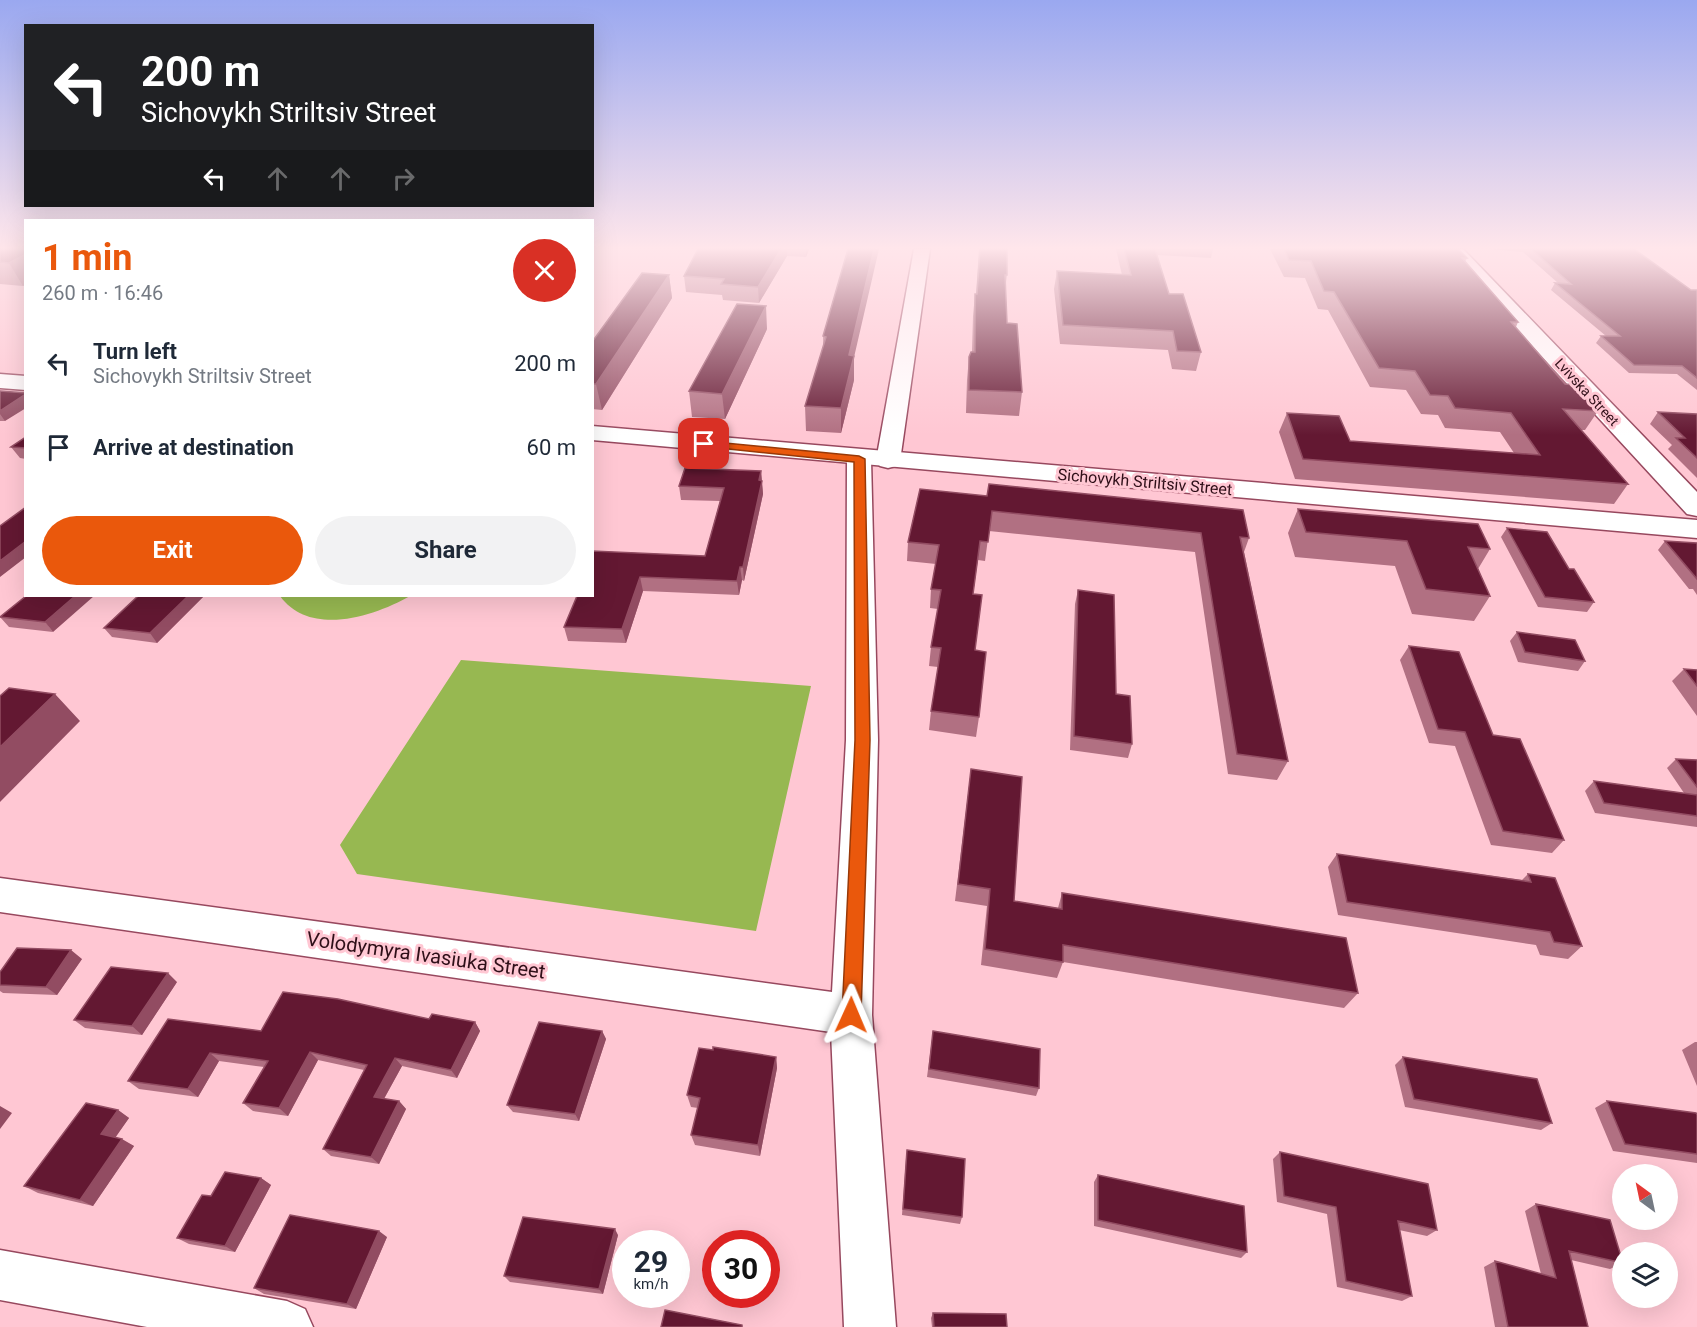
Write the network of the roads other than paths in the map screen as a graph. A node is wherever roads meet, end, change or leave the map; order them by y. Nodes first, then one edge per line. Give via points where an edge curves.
1 (908, 311) edge
2 (1511, 311) edge
3 (0, 381) edge
4 (24, 383) edge
5 (594, 434) edge
6 (873, 460) junction
7 (1697, 508) edge
8 (1697, 529) edge
9 (0, 894) edge
10 (851, 1015) junction
11 (0, 1275) edge
12 (287, 1327) edge
13 (870, 1327) edge

1 - 6 street
2 - 7 street, Lvivska Street
3 - 4 street
5 - 6 street, Sichovykh Striltsiv Street
6 - 8 street, Sichovykh Striltsiv Street
6 - 10 street
9 - 10 street, Volodymyra Ivasiuka Street
10 - 13 street
11 - 12 street

